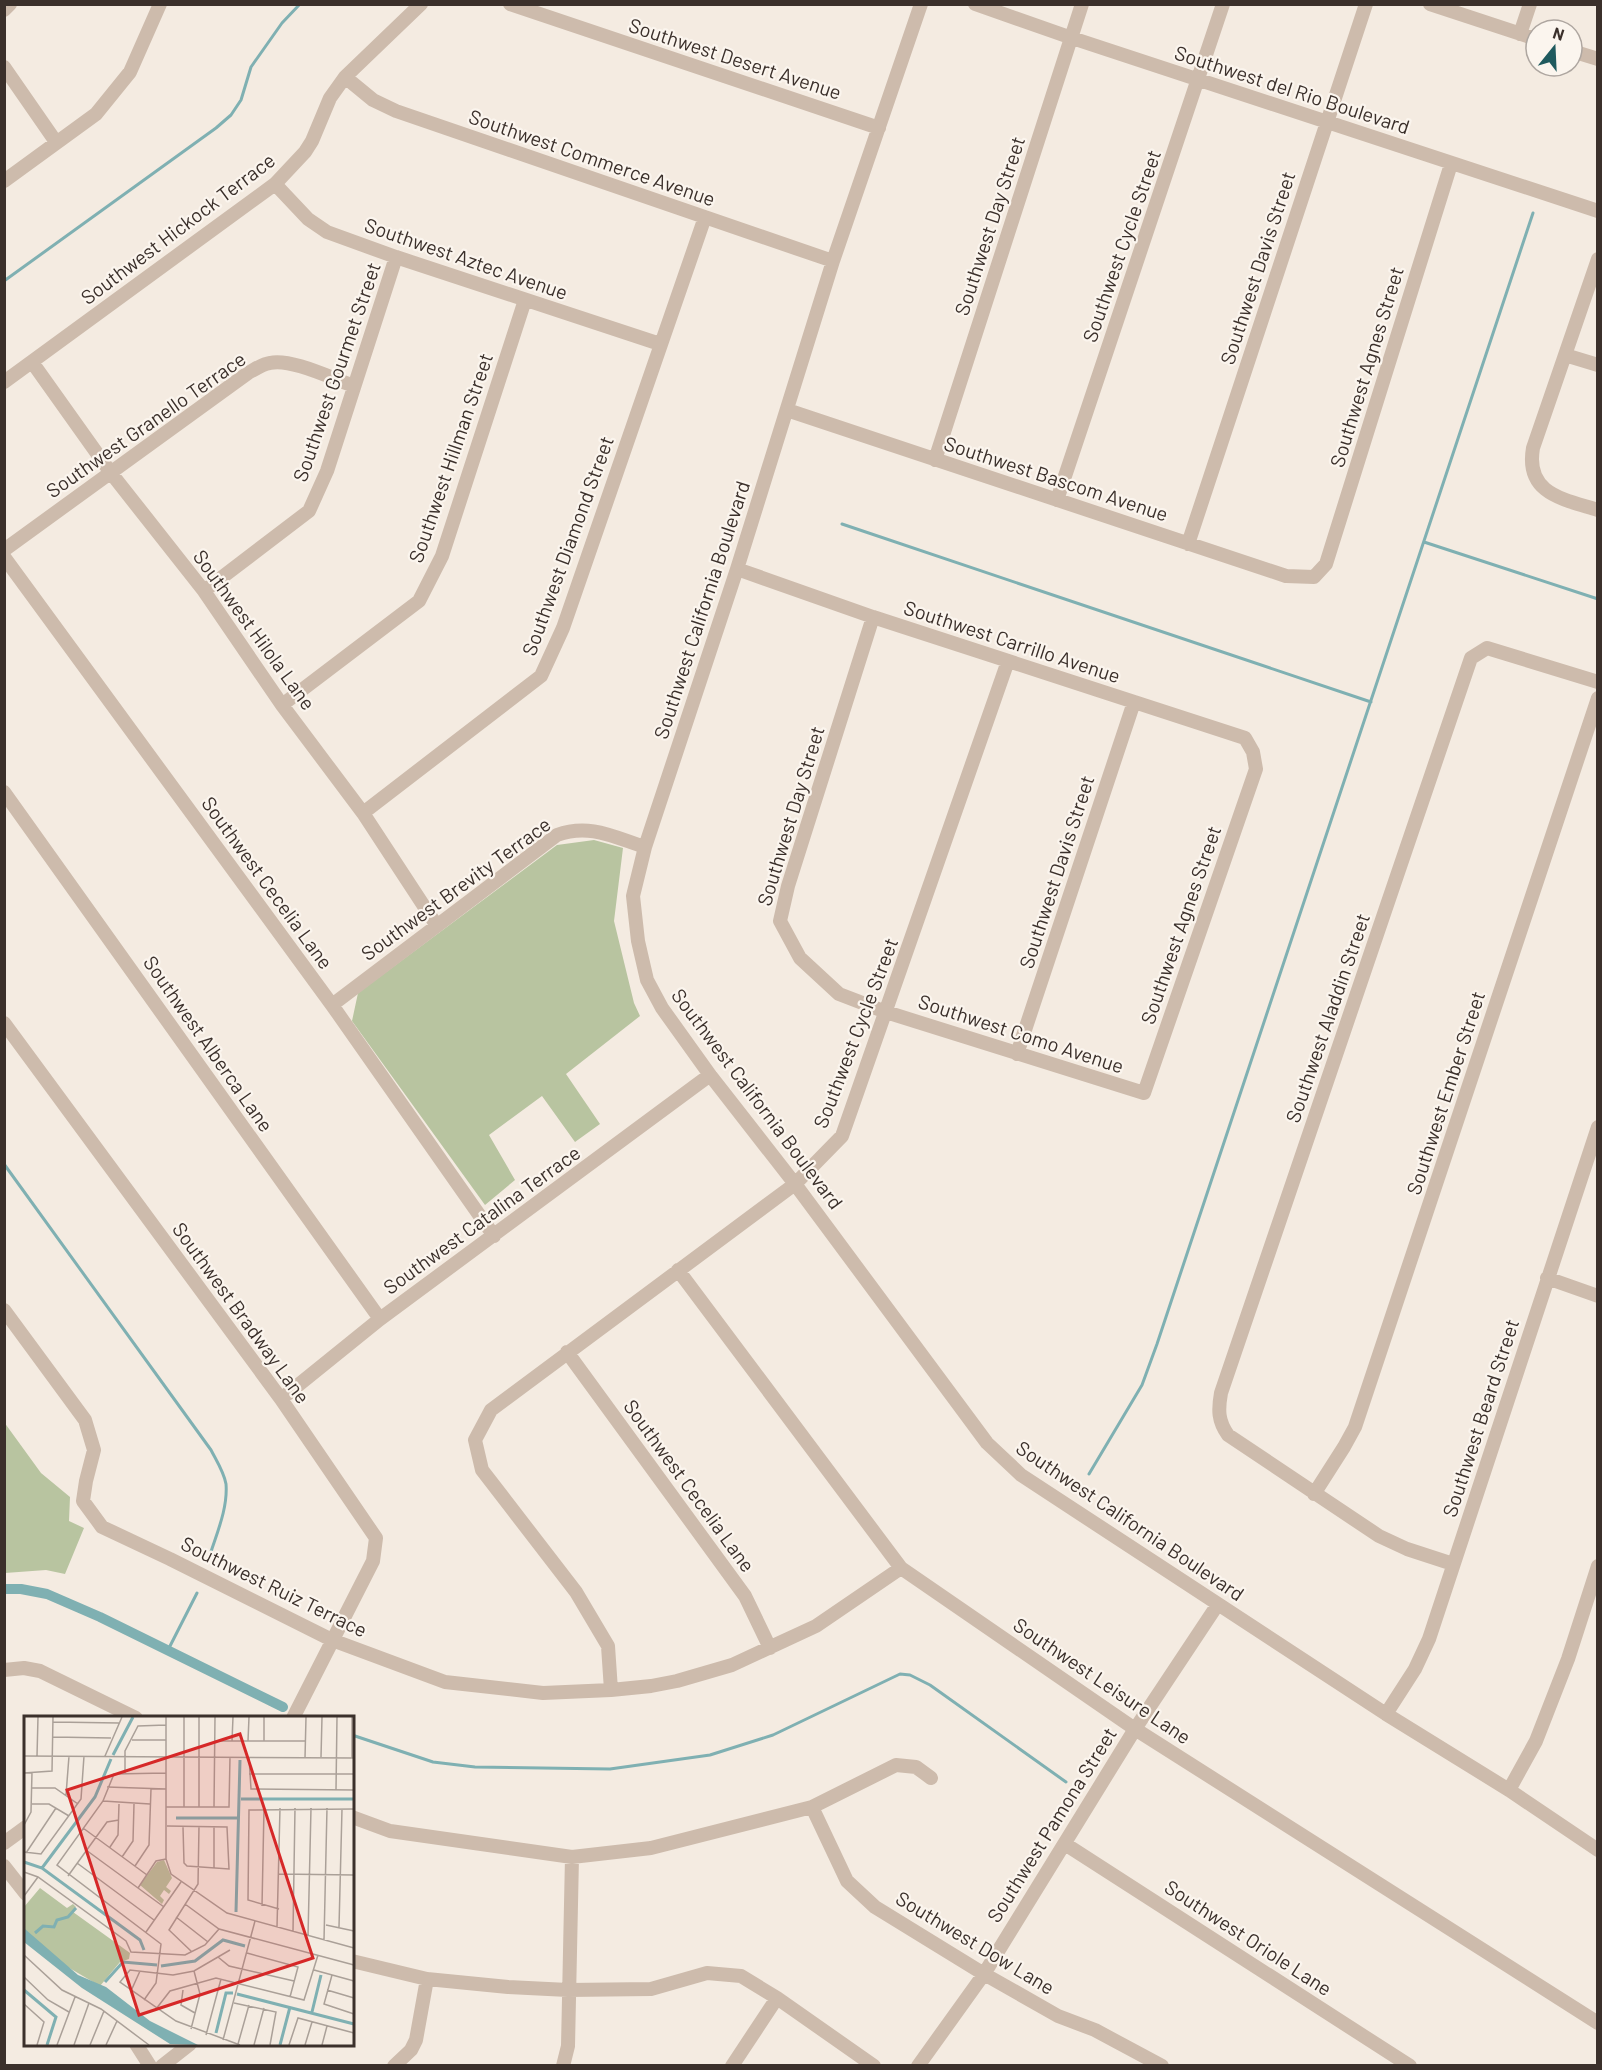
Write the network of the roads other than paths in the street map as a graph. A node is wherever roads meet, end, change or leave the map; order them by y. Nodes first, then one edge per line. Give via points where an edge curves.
1 (10, 4) edge
2 (160, 4) edge
3 (421, 4) edge
4 (510, 4) edge
5 (921, 4) edge
6 (975, 4) edge
7 (1082, 4) edge
8 (1223, 4) edge
9 (1366, 4) edge
10 (1430, 4) edge
11 (1530, 4) edge
12 (536, 9) edge
13 (4, 10) edge
14 (1520, 34) junction
15 (1524, 35) edge
16 (1072, 38) junction
17 (4, 67) edge
18 (345, 77) junction
19 (1199, 79) junction
20 (1327, 122) junction
21 (879, 128) junction
22 (56, 142) junction
23 (1451, 164) junction
24 (4, 181) edge
25 (275, 184) junction
26 (1598, 211) edge
27 (705, 217) junction
28 (396, 257) junction
29 (1598, 259) edge
30 (833, 261) junction
31 (525, 300) junction
32 (660, 344) junction
33 (1565, 355) junction
34 (32, 362) junction
35 (1598, 365) edge
36 (4, 382) edge
37 (354, 386) junction
38 (786, 410) junction
39 (935, 460) junction
40 (111, 473) junction
41 (1057, 500) junction
42 (1598, 510) edge
43 (1188, 544) junction
44 (4, 550) edge
45 (4, 557) edge
46 (737, 569) junction
47 (1314, 577) joint
48 (204, 591) junction
49 (873, 618) junction
50 (1008, 661) junction
51 (1598, 682) edge
52 (1598, 698) edge
53 (1134, 702) junction
54 (282, 705) junction
55 (1256, 769) joint
56 (4, 792) edge
57 (363, 813) junction
58 (645, 847) junction
59 (437, 926) junction
60 (332, 1005) junction
61 (886, 1012) junction
62 (4, 1023) edge
63 (1017, 1054) junction
64 (710, 1075) junction
65 (1144, 1094) joint
66 (1598, 1127) edge
67 (795, 1184) junction
68 (494, 1236) junction
69 (678, 1270) junction
70 (1547, 1278) junction
71 (1598, 1296) edge
72 (4, 1310) edge
73 (380, 1319) junction
74 (567, 1352) junction
75 (281, 1399) junction
76 (1314, 1494) junction
77 (1453, 1564) junction
78 (1598, 1566) edge
79 (901, 1568) junction
80 (1218, 1604) junction
81 (332, 1640) junction
82 (771, 1648) junction
83 (4, 1670) edge
84 (611, 1690) junction
85 (1386, 1714) junction
86 (128, 1716) edge
87 (295, 1716) edge
88 (1135, 1729) junction
89 (931, 1778) dead end
90 (1509, 1790) junction
91 (812, 1807) junction
92 (354, 1818) edge
93 (24, 1828) edge
94 (4, 1843) edge
95 (1065, 1844) junction
96 (1598, 1850) edge
97 (572, 1857) junction
98 (4, 1866) edge
99 (24, 1891) edge
100 (354, 1961) edge
101 (984, 1974) junction
102 (427, 1979) junction
103 (568, 1990) junction
104 (777, 1998) junction
105 (1598, 2023) edge
106 (137, 2046) edge
107 (187, 2046) edge
108 (150, 2066) edge
109 (162, 2066) edge
110 (394, 2066) edge
111 (563, 2066) edge
112 (732, 2066) edge
113 (874, 2066) edge
114 (918, 2066) edge
115 (1162, 2066) edge
116 (1410, 2066) edge

1 - 13 street
2 - 22 street via 130,72 96,114
3 - 18 street, Southwest Hickock Terrace
4 - 12 street, Southwest Desert Avenue
5 - 21 street, Southwest California Boulevard
6 - 16 street, Southwest del Rio Boulevard
7 - 16 street, Southwest Day Street
8 - 19 street, Southwest Cycle Street
9 - 20 street, Southwest Davis Street
10 - 14 street
11 - 14 street
12 - 21 street, Southwest Desert Avenue
14 - 15 street
16 - 19 street, Southwest del Rio Boulevard
16 - 39 street, Southwest Day Street
17 - 22 street
18 - 25 street, Southwest Hickock Terrace via 330,98 305,152
18 - 27 street, Southwest Commerce Avenue via 373,100 396,111
19 - 20 street, Southwest del Rio Boulevard
19 - 41 street, Southwest Cycle Street
20 - 23 street, Southwest del Rio Boulevard
20 - 43 street, Southwest Davis Street
21 - 30 street, Southwest California Boulevard
22 - 24 street
23 - 26 street, Southwest del Rio Boulevard
23 - 47 street, Southwest Agnes Street via 1326,564
25 - 28 street, Southwest Aztec Avenue via 308,219 327,232
25 - 34 street, Southwest Hickock Terrace
27 - 30 street, Southwest Commerce Avenue
27 - 32 street, Southwest Diamond Street
28 - 31 street, Southwest Aztec Avenue
28 - 37 street, Southwest Gourmet Street
29 - 33 street
30 - 38 street, Southwest California Boulevard
31 - 32 street, Southwest Aztec Avenue
31 - 54 street, Southwest Hillman Street via 442,556 418,601
32 - 57 street, Southwest Diamond Street via 563,628 541,676
33 - 35 street
33 - 42 street via 1533,448 1531,467 1540,484 1554,495
34 - 36 street, Southwest Hickock Terrace
34 - 40 street, Southwest Hilola Lane
37 - 40 street, Southwest Granello Terrace via 299,367 269,363 248,373
37 - 48 street, Southwest Gourmet Street via 327,471 309,511
38 - 39 street, Southwest Bascom Avenue
38 - 46 street, Southwest California Boulevard
39 - 41 street, Southwest Bascom Avenue
40 - 44 street, Southwest Granello Terrace
40 - 48 street, Southwest Hilola Lane
41 - 43 street, Southwest Bascom Avenue
43 - 47 street, Southwest Bascom Avenue via 1286,576
45 - 60 street, Southwest Cecelia Lane
46 - 49 street, Southwest Carrillo Avenue
46 - 58 street, Southwest California Boulevard
48 - 54 street, Southwest Hilola Lane
49 - 50 street, Southwest Carrillo Avenue
49 - 61 street, Southwest Day Street via 780,921 800,958 839,994
50 - 53 street, Southwest Carrillo Avenue
50 - 61 street, Southwest Cycle Street
51 - 76 street, Southwest Aladdin Street via 1488,648 1471,658 1218,1409 1228,1435
52 - 76 street, Southwest Ember Street via 1355,1427
53 - 55 street, Southwest Carrillo Avenue via 1245,738
53 - 63 street, Southwest Davis Street
54 - 57 street, Southwest Hilola Lane
55 - 65 street, Southwest Agnes Street
56 - 73 street, Southwest Alberca Lane
57 - 59 street, Southwest Hilola Lane
58 - 59 street, Southwest Brevity Terrace via 588,830 557,835
58 - 64 street, Southwest California Boulevard via 633,896 647,980
59 - 60 street, Southwest Brevity Terrace
60 - 68 street, Southwest Cecelia Lane
61 - 63 street, Southwest Como Avenue
61 - 67 street, Southwest Cycle Street via 842,1136
62 - 75 street, Southwest Bradway Lane
63 - 65 street, Southwest Como Avenue
64 - 67 street, Southwest California Boulevard
64 - 68 street, Southwest Catalina Terrace
66 - 70 street, Southwest Beard Street
67 - 69 street, Southwest Cycle Street
67 - 80 street, Southwest California Boulevard via 987,1443 1004,1460
68 - 73 street, Southwest Catalina Terrace
69 - 74 street, Southwest Cycle Street
69 - 79 street, Southwest Leisure Lane
70 - 71 street
70 - 77 street, Southwest Beard Street
72 - 81 street, Southwest Ruiz Terrace via 85,1420 94,1449 83,1502 102,1527
73 - 75 street, Southwest Catalina Terrace
74 - 82 street, Southwest Cecelia Lane via 746,1596
74 - 84 street, Southwest Cycle Street via 491,1410 475,1440 483,1470 576,1592 608,1646
75 - 81 street, Southwest Bradway Lane via 376,1538 373,1561
76 - 77 street via 1390,1542
77 - 85 street, Southwest Beard Street via 1422,1656
78 - 90 street via 1536,1741
79 - 82 street, Southwest Ruiz Terrace via 816,1626
79 - 88 street, Southwest Leisure Lane
80 - 85 street, Southwest California Boulevard
80 - 88 street, Southwest Pamona Street
81 - 84 street, Southwest Ruiz Terrace via 445,1682 543,1693
81 - 87 street, Southwest Bradway Lane
82 - 84 street, Southwest Ruiz Terrace via 732,1665 677,1681
83 - 86 street via 40,1671
85 - 90 street, Southwest California Boulevard
88 - 95 street, Southwest Pamona Street
88 - 105 street, Southwest Leisure Lane
89 - 91 street via 915,1767 896,1765
90 - 96 street, Southwest California Boulevard
91 - 97 street via 651,1848
91 - 101 street, Southwest Dow Lane via 847,1881 875,1907
92 - 97 street via 390,1831
93 - 94 street
95 - 101 street, Southwest Pamona Street
95 - 116 street, Southwest Oriole Lane
97 - 103 street
98 - 99 street
100 - 102 street
101 - 114 street, Southwest Pamona Street
101 - 115 street, Southwest Dow Lane via 1058,2016 1095,2030
102 - 103 street
102 - 110 street via 416,2040
103 - 104 street via 651,1989 707,1973 741,1976
103 - 111 street via 568,2046
104 - 112 street
104 - 113 street
106 - 108 street
107 - 109 street

